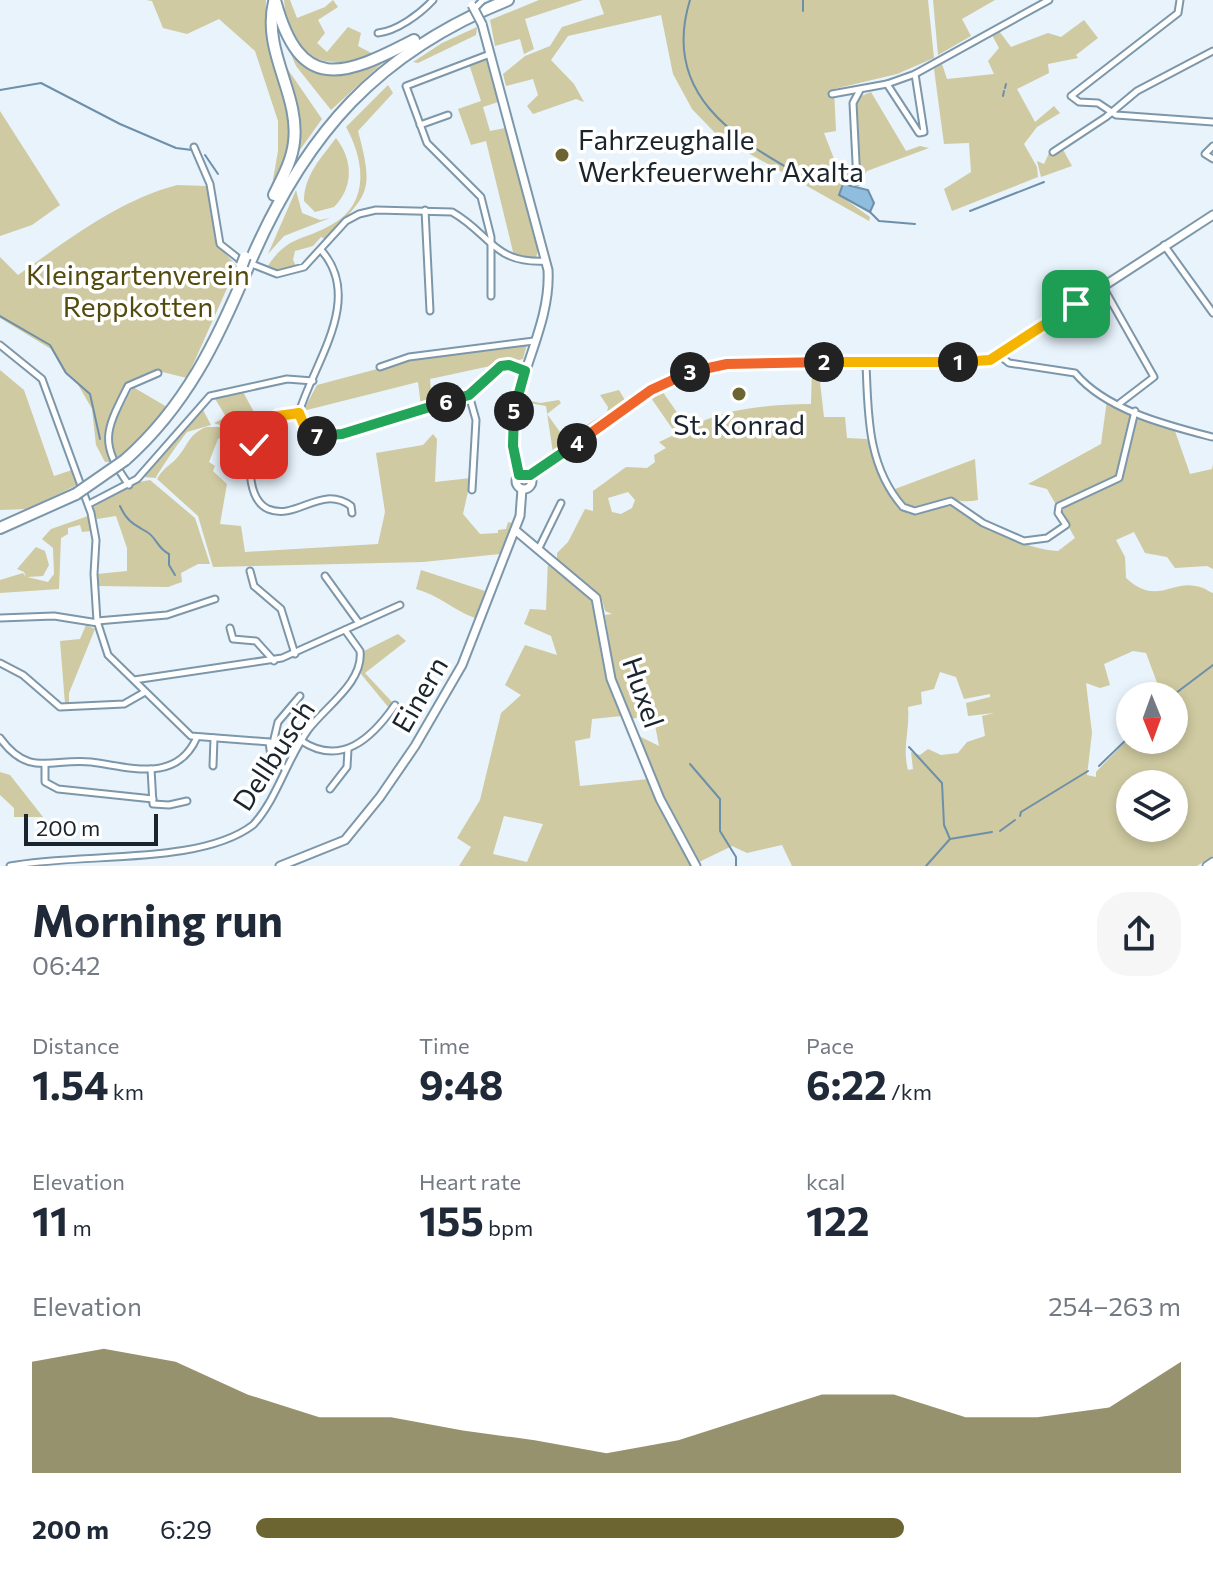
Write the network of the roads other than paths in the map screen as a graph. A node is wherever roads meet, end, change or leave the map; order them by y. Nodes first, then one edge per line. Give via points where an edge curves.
1 (275, 0) edge
2 (433, 0) edge
3 (483, 0) edge
4 (493, 0) edge
5 (508, 0) edge
6 (1049, 0) edge
7 (1180, 0) edge
8 (471, 4) edge
9 (430, 31) junction
10 (378, 33) dead end
11 (1213, 51) edge
12 (490, 54) junction
13 (915, 74) junction
14 (887, 84) junction
15 (861, 89) junction
16 (832, 94) dead end
17 (341, 106) junction
18 (1111, 113) junction
19 (448, 115) dead end
20 (1213, 122) edge
21 (420, 125) junction
22 (322, 129) junction
23 (1213, 146) edge
24 (195, 150) dead end
25 (1053, 152) dead end
26 (1213, 159) edge
27 (857, 182) dead end
28 (270, 204) junction
29 (425, 210) junction
30 (1213, 215) edge
31 (1164, 245) junction
32 (490, 247) junction
33 (321, 250) junction
34 (547, 261) junction
35 (246, 262) junction
36 (1103, 287) junction
37 (491, 296) dead end
38 (430, 311) dead end
39 (1213, 313) edge
40 (534, 341) junction
41 (0, 345) edge
42 (999, 355) junction
43 (866, 362) junction
44 (380, 367) dead end
45 (526, 369) junction
46 (158, 373) dead end
47 (313, 381) junction
48 (469, 395) junction
49 (1119, 404) junction
50 (1135, 411) junction
51 (299, 413) junction
52 (1212, 437) edge
53 (519, 475) junction
54 (530, 475) junction
55 (129, 485) junction
56 (522, 489) junction
57 (472, 490) dead end
58 (75, 492) junction
59 (561, 503) dead end
60 (88, 504) junction
61 (352, 513) dead end
62 (0, 522) edge
63 (0, 528) edge
64 (515, 530) junction
65 (539, 548) junction
66 (250, 571) dead end
67 (325, 576) dead end
68 (215, 599) dead end
69 (400, 605) dead end
70 (0, 618) edge
71 (98, 622) junction
72 (359, 623) junction
73 (230, 628) dead end
74 (345, 630) junction
75 (295, 654) junction
76 (274, 661) junction
77 (0, 663) edge
78 (133, 680) junction
79 (145, 692) junction
80 (300, 696) dead end
81 (395, 705) dead end
82 (197, 737) junction
83 (0, 738) edge
84 (214, 738) junction
85 (300, 740) junction
86 (271, 743) junction
87 (348, 749) junction
88 (292, 753) junction
89 (45, 765) junction
90 (213, 766) dead end
91 (284, 768) junction
92 (151, 769) junction
93 (330, 789) dead end
94 (153, 799) junction
95 (187, 801) dead end
96 (1213, 862) edge
97 (120, 864) edge
98 (14, 866) edge
99 (280, 866) edge
100 (696, 866) edge
101 (1207, 866) edge

1 - 9 highway via 283,30 297,53 327,69 365,65
1 - 28 highway via 273,43 295,132 291,158
2 - 10 street
3 - 8 street, bridge
4 - 9 highway
5 - 17 highway via 407,52
6 - 13 street
7 - 18 street via 1173,17 1072,92 1074,100 1098,103
8 - 12 main road, bridge
9 - 17 highway via 386,60
11 - 18 street via 1145,86
12 - 21 street via 407,84
12 - 34 main road
13 - 14 street
13 - 14 street via 924,132 919,133
14 - 15 street
15 - 16 street
15 - 27 street via 853,103
17 - 22 highway
18 - 20 street
18 - 25 street
19 - 21 street
21 - 32 street via 427,143 481,197
22 - 28 highway
22 - 35 highway
23 - 26 street via 1205,154
24 - 33 street via 210,184 217,235 227,252 267,271 287,274 304,267
28 - 35 highway
29 - 32 street via 452,212
29 - 33 street via 359,214
29 - 38 street
30 - 31 main road
31 - 36 main road
31 - 39 street
32 - 34 street via 511,259
32 - 37 street
33 - 47 street via 334,275 337,308
34 - 40 main road via 548,288
35 - 58 highway, bridge via 191,376 157,422 124,458
36 - 42 main road
36 - 49 street via 1154,377
40 - 44 street via 409,357
40 - 45 main road
41 - 60 street via 42,379
42 - 43 main road via 973,362
42 - 49 street via 1020,366 1075,373 1089,391
43 - 50 street via 868,433 888,484 905,509 951,501 1009,536 1034,542 1066,525 1059,506 1119,478
43 - 54 main road via 727,364 690,372 651,390
45 - 48 street via 501,366
45 - 53 main road via 513,421
46 - 55 street via 128,386 110,423 110,456
47 - 51 street
47 - 55 street via 287,379 210,396
48 - 51 street via 330,437 310,433
48 - 57 street via 476,420
49 - 50 street
50 - 52 street
51 - 61 street via 272,419 258,432 251,471 256,497 277,511 335,498 351,506
53 - 54 main road
53 - 56 main road via 516,483
54 - 56 main road via 531,485
55 - 60 street
56 - 64 main road, Einern
58 - 62 highway
58 - 63 highway
59 - 65 street
60 - 71 street via 96,540
64 - 65 main road, Huxel
64 - 99 main road, Einern via 462,665 380,797 341,843
65 - 100 main road, Huxel via 592,592 600,605 611,679 660,799
66 - 75 street via 256,588 281,609
67 - 72 street
68 - 71 street via 167,615
69 - 72 street
70 - 71 street via 44,615
71 - 78 street via 108,655
72 - 74 street
73 - 76 street via 233,639 256,641
74 - 75 street
74 - 85 street, Dellbusch via 360,651 359,670
75 - 76 street
76 - 78 street
77 - 79 street via 60,707 124,704
78 - 79 street
79 - 82 street
80 - 86 street via 278,722
81 - 87 street via 366,741
82 - 84 street
82 - 92 street via 175,762
83 - 89 street via 22,760
84 - 86 street
84 - 90 street
85 - 87 street via 319,750
85 - 88 street, Dellbusch
86 - 88 street
86 - 91 street via 271,757
87 - 93 street via 347,767
88 - 91 street, Dellbusch
89 - 92 street via 87,762
89 - 94 street via 45,782 58,789
91 - 97 street, Dellbusch via 257,822 235,839 180,858
92 - 94 street
94 - 95 street via 155,806
96 - 101 main road
97 - 98 street, Dellbusch

